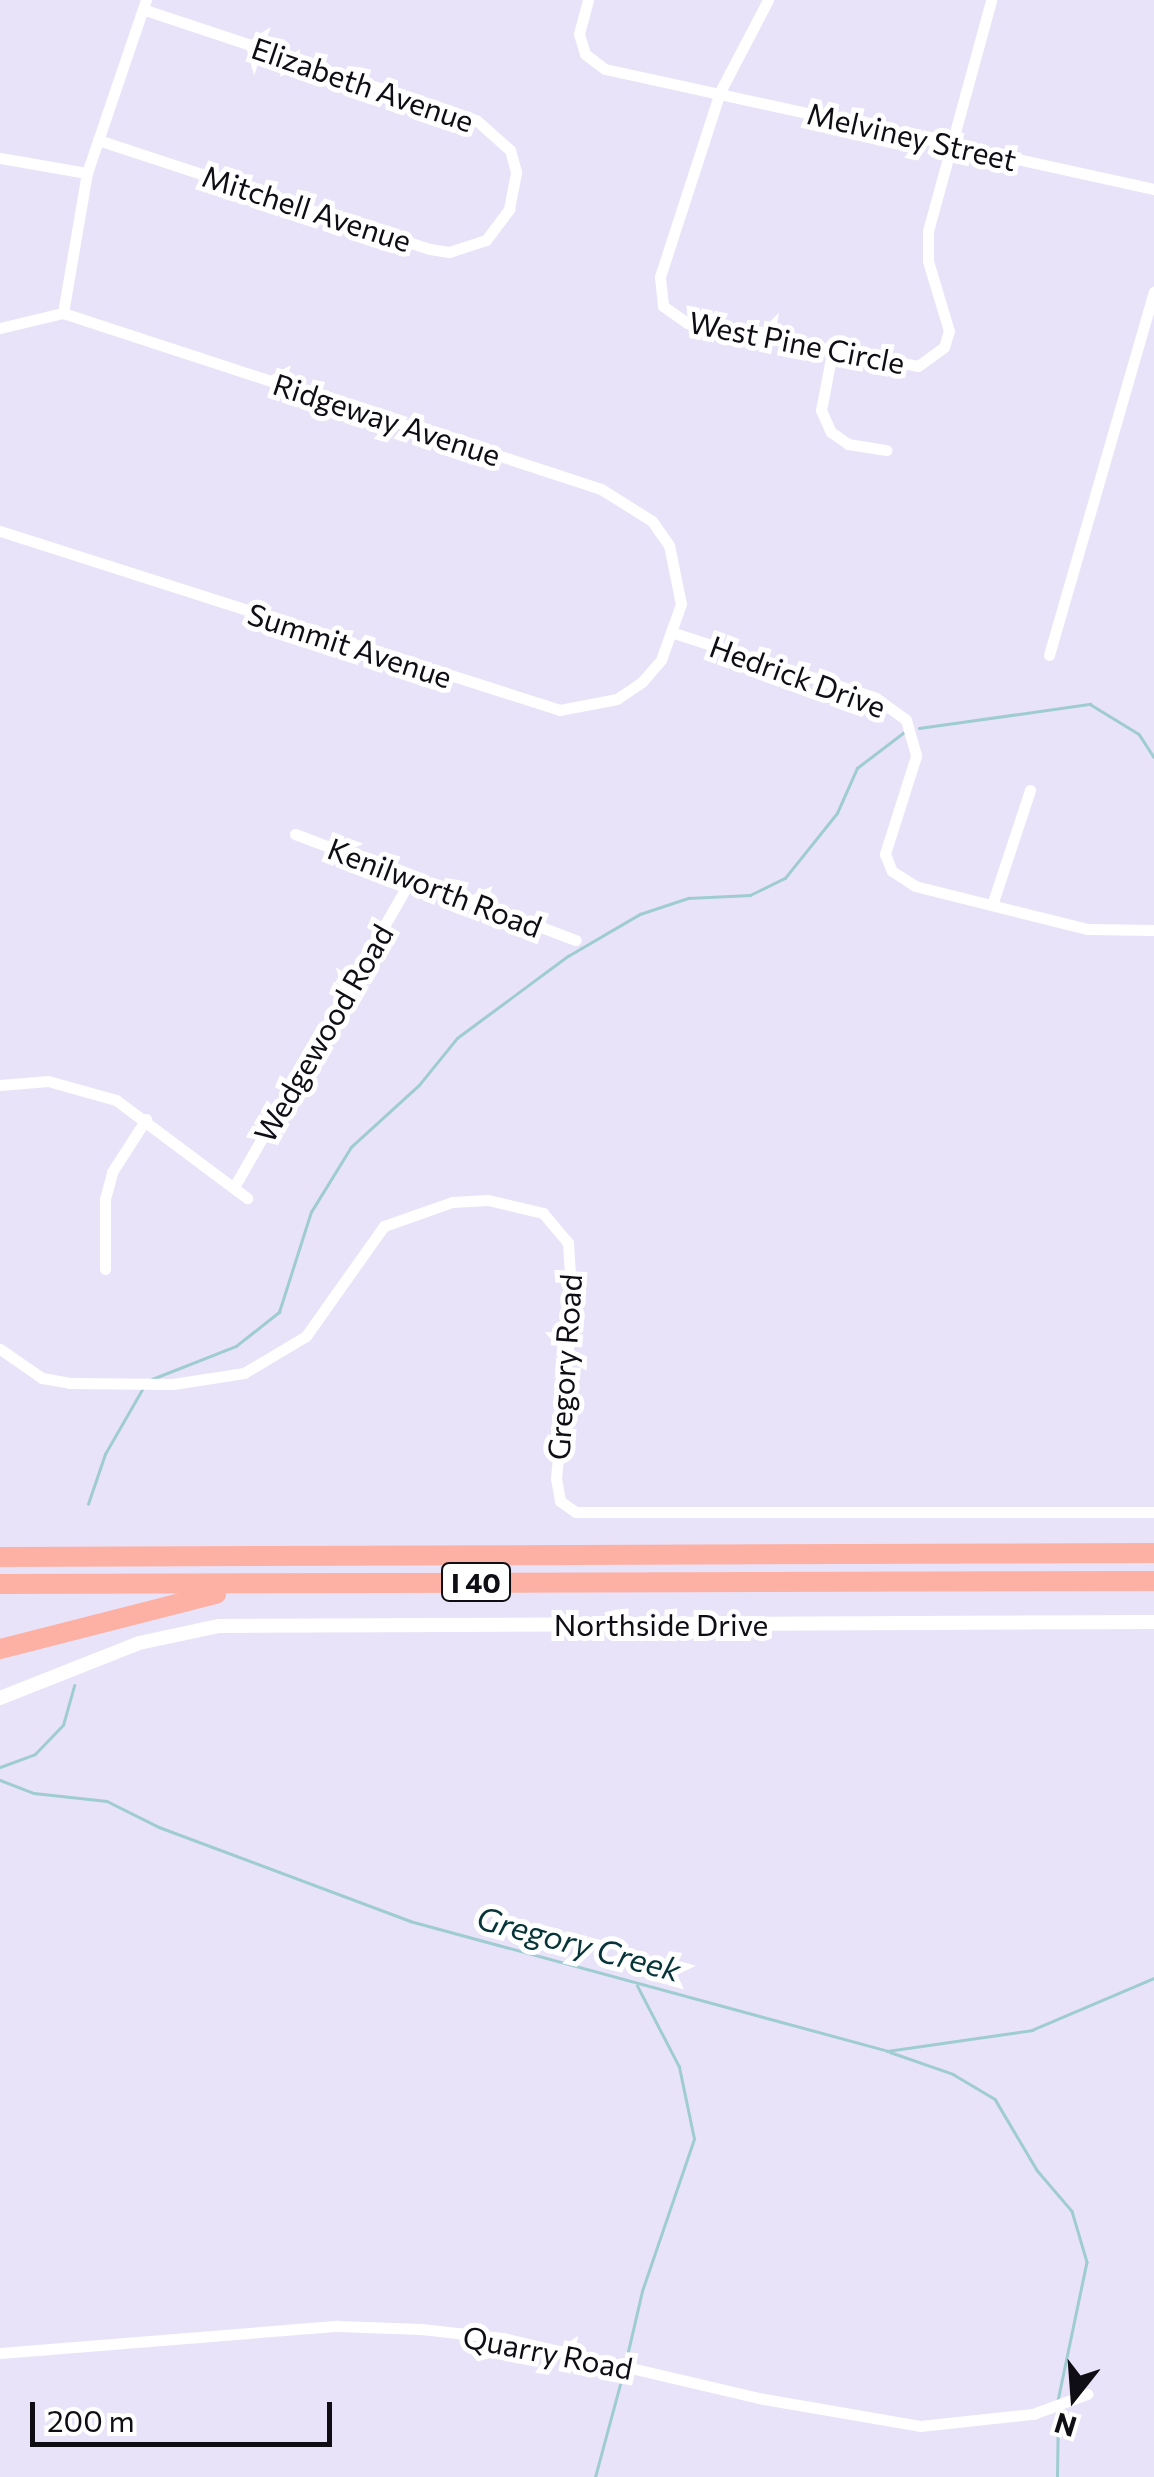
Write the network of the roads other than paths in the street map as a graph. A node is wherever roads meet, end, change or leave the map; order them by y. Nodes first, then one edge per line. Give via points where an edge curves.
1 (588, 0) edge
2 (768, 0) edge
3 (991, 0) edge
4 (145, 4) edge
5 (720, 92) junction
6 (98, 140) junction
7 (951, 146) junction
8 (0, 158) edge
9 (88, 173) junction
10 (1154, 189) edge
11 (506, 216) joint
12 (1154, 292) edge
13 (64, 313) junction
14 (0, 328) edge
15 (832, 352) junction
16 (887, 450) dead end
17 (0, 531) edge
18 (674, 633) junction
19 (1049, 655) dead end
20 (1030, 790) dead end
21 (295, 834) dead end
22 (412, 878) junction
23 (993, 902) junction
24 (1154, 930) edge
25 (576, 940) dead end
26 (0, 1084) edge
27 (146, 1120) junction
28 (234, 1187) junction
29 (246, 1198) dead end
30 (105, 1270) dead end
31 (0, 1349) edge
32 (1154, 1512) edge
33 (0, 1554) edge
34 (1154, 1554) edge
35 (1154, 1580) edge
36 (355, 1583) junction
37 (0, 1584) edge
38 (1154, 1622) edge
39 (0, 1649) edge
40 (0, 1698) edge
41 (0, 2353) edge
42 (1087, 2394) dead end

1 - 5 street, Melviney Street via 579,34 593,64
2 - 5 street, West Pine Circle
3 - 7 street, West Pine Circle
4 - 6 street
4 - 11 street, Elizabeth Avenue via 476,120 510,150 516,172
5 - 7 street, Melviney Street
5 - 15 street, West Pine Circle via 660,277 663,306 687,323
6 - 9 street
6 - 11 street, Mitchell Avenue via 430,249 468,249 486,240
7 - 10 street, Melviney Street
7 - 15 street, West Pine Circle via 926,246 949,331 944,347 918,366
8 - 9 street
9 - 13 street
12 - 19 street
13 - 14 street
13 - 18 street, Ridgeway Avenue via 628,501 652,520 673,556 681,604
15 - 16 street via 821,400 826,423 842,441
17 - 18 street, Summit Avenue via 560,710 618,698 661,660
18 - 23 street, Hedrick Drive via 893,706 906,720 916,756 887,836 892,870 940,897
20 - 23 street
21 - 22 street, Kenilworth Road
22 - 25 street, Kenilworth Road
22 - 28 street, Wedgewood Road
23 - 24 street, Hedrick Drive via 1088,929
26 - 27 street via 48,1080 84,1087
27 - 28 street
27 - 30 street via 112,1172 105,1199
28 - 29 street
31 - 32 street, Gregory Road via 42,1378 69,1382 191,1383 244,1373 306,1336 384,1226 416,1211 488,1200 543,1213 568,1243 572,1306 556,1478 560,1501 576,1512
33 - 34 highway, I 40
35 - 36 highway, I 40
36 - 37 highway, I 40
36 - 39 highway via 187,1598
38 - 40 street, Northside Drive via 219,1626 139,1643
41 - 42 street, Quarry Road via 338,2326 421,2329 541,2345 764,2399 920,2426 996,2421

